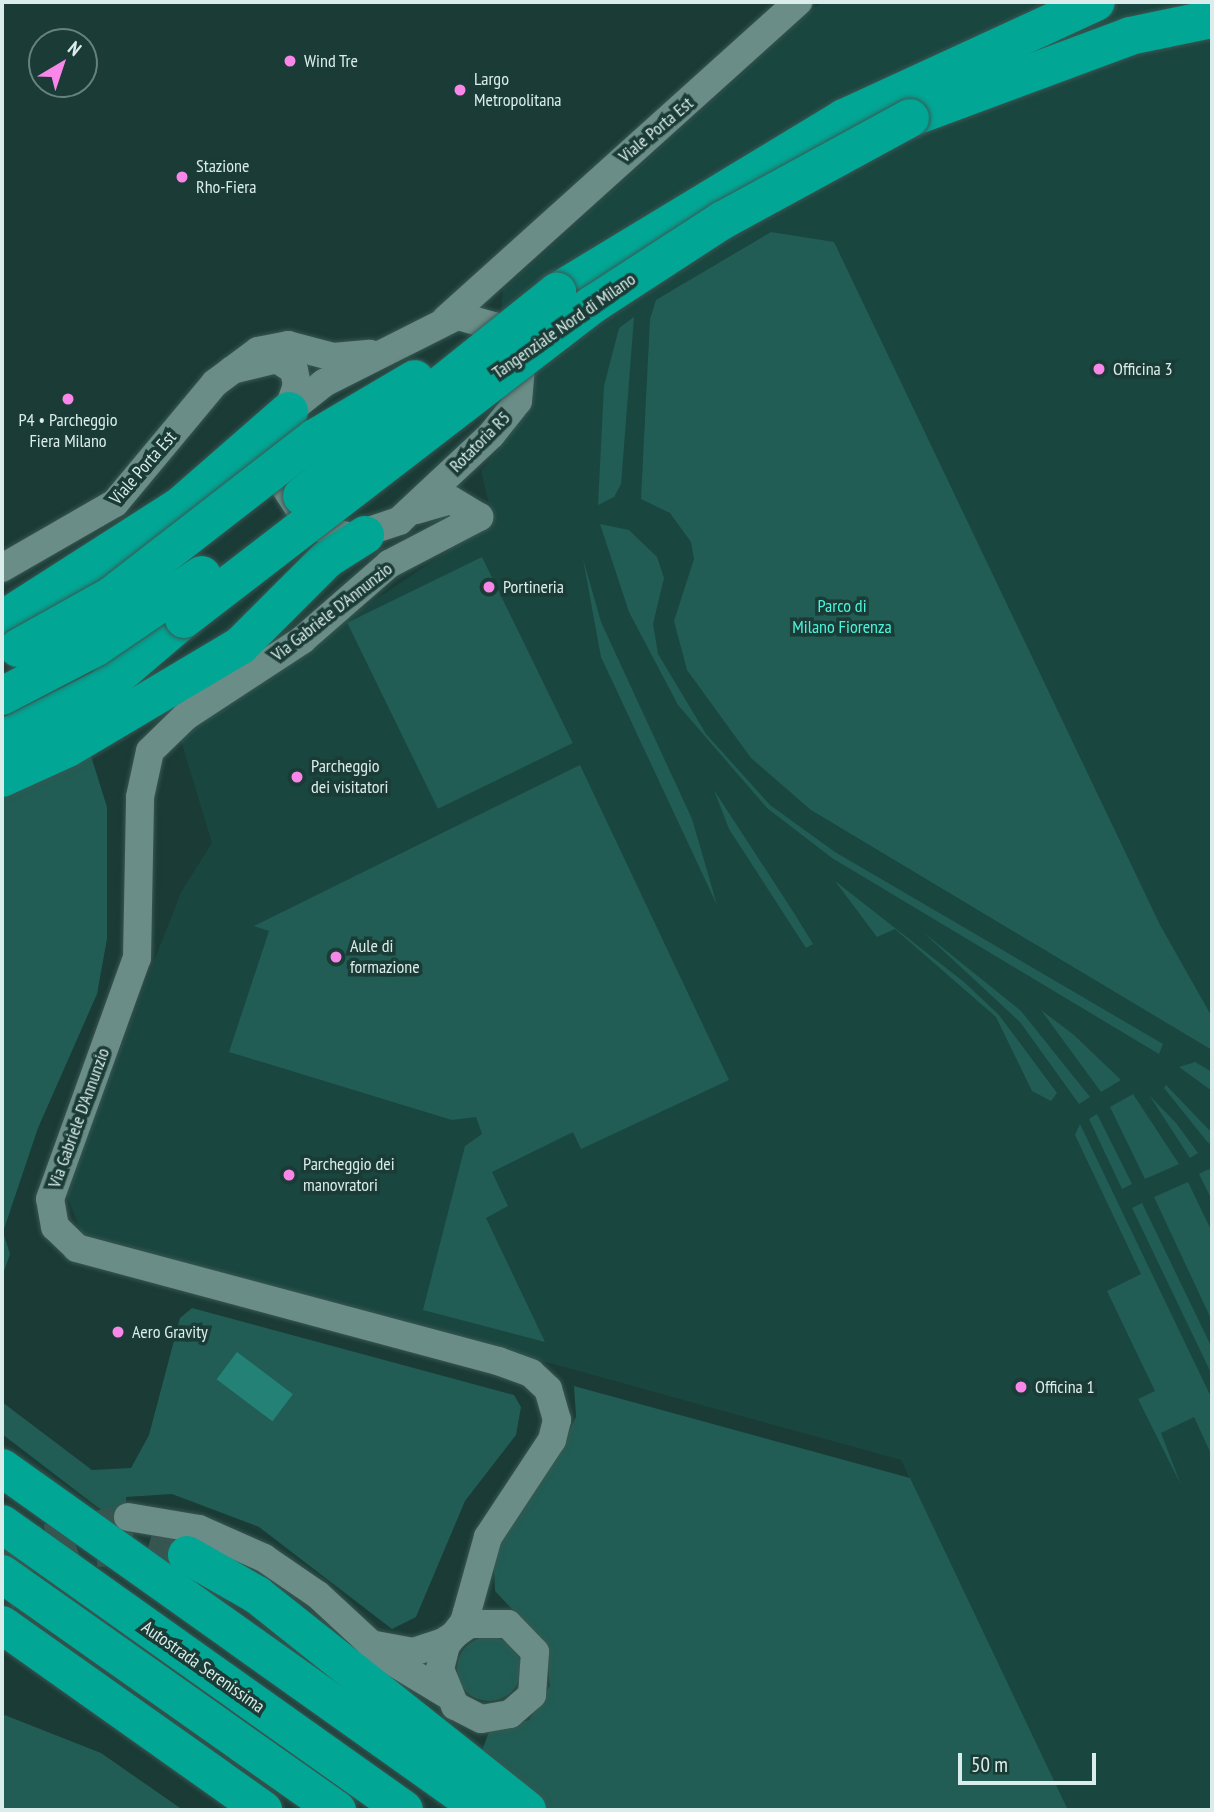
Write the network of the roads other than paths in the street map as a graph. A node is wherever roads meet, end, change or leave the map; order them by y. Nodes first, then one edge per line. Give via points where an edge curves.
1 (798, 2) edge
2 (1055, 2) edge
3 (1096, 2) edge
4 (1171, 2) edge
5 (1212, 19) edge
6 (933, 73) junction
7 (910, 118) junction
8 (512, 256) junction
9 (557, 292) junction
10 (446, 319) junction
11 (493, 326) junction
12 (383, 353) junction
13 (232, 370) junction
14 (289, 411) junction
15 (478, 447) junction
16 (479, 517) junction
17 (382, 528) junction
18 (2, 568) edge
19 (184, 619) junction
20 (7, 641) edge
21 (2, 696) edge
22 (2, 723) edge
23 (2, 739) edge
24 (2, 778) edge
25 (2, 1451) edge
26 (2, 1468) edge
27 (128, 1517) tunnel mouth
28 (2, 1524) edge
29 (481, 1553) junction
30 (187, 1555) tunnel mouth
31 (151, 1573) junction
32 (2, 1574) edge
33 (2, 1625) edge
34 (517, 1629) junction
35 (454, 1635) junction
36 (370, 1644) junction
37 (2, 1655) edge
38 (446, 1694) junction
39 (223, 1810) edge
40 (263, 1810) edge
41 (337, 1810) edge
42 (404, 1810) edge
43 (483, 1810) edge
44 (527, 1810) edge

1 - 8 street, Viale Porta Est
2 - 6 highway
3 - 6 highway, Tangenziale Nord di Milano
4 - 7 highway, Tangenziale Nord di Milano via 1035,56
5 - 7 highway via 1130,36
6 - 9 highway, Tangenziale Nord di Milano via 778,154
7 - 19 highway, Tangenziale Nord di Milano, bridge via 723,220 592,305
8 - 10 street, Viale Porta Est via 477,298
8 - 11 street, Viale Porta Est via 489,306
9 - 20 highway, bridge via 332,426 111,596
9 - 21 highway, Tangenziale Nord di Milano, bridge via 163,604
10 - 11 street via 465,315
10 - 12 street
11 - 15 street, Rotatoria R5 via 516,354 523,389 510,414
12 - 13 street, Viale Porta Est via 333,357 276,346
12 - 14 street via 314,390
13 - 14 street via 283,361 296,377
13 - 18 street, Viale Porta Est via 115,503
14 - 17 street via 275,458 289,499 326,531
14 - 20 highway via 180,507
15 - 16 street via 464,477
15 - 17 street, Rotatoria R5
16 - 17 street via 443,499
16 - 29 street, Via Gabriele D'Annunzio via 389,564 302,640 186,716 150,751 140,797 138,958 50,1209 59,1234 77,1248 498,1361 540,1380 555,1405 552,1440
17 - 24 highway via 337,551 240,646 68,748
19 - 22 highway, Tangenziale Nord di Milano via 104,671
19 - 23 highway via 103,688
25 - 31 highway
26 - 31 highway
27 - 36 street via 200,1529 264,1558 305,1585
28 - 42 highway, Autostrada Serenissima
29 - 34 street via 487,1589
29 - 35 street, Via Gabriele D'Annunzio via 467,1612
30 - 44 highway via 257,1595
31 - 43 highway
32 - 41 highway
33 - 40 highway
34 - 35 street via 489,1620
34 - 38 street via 538,1667 523,1706 481,1719
35 - 36 street via 413,1652
35 - 38 street via 440,1669
36 - 38 street
37 - 39 highway

